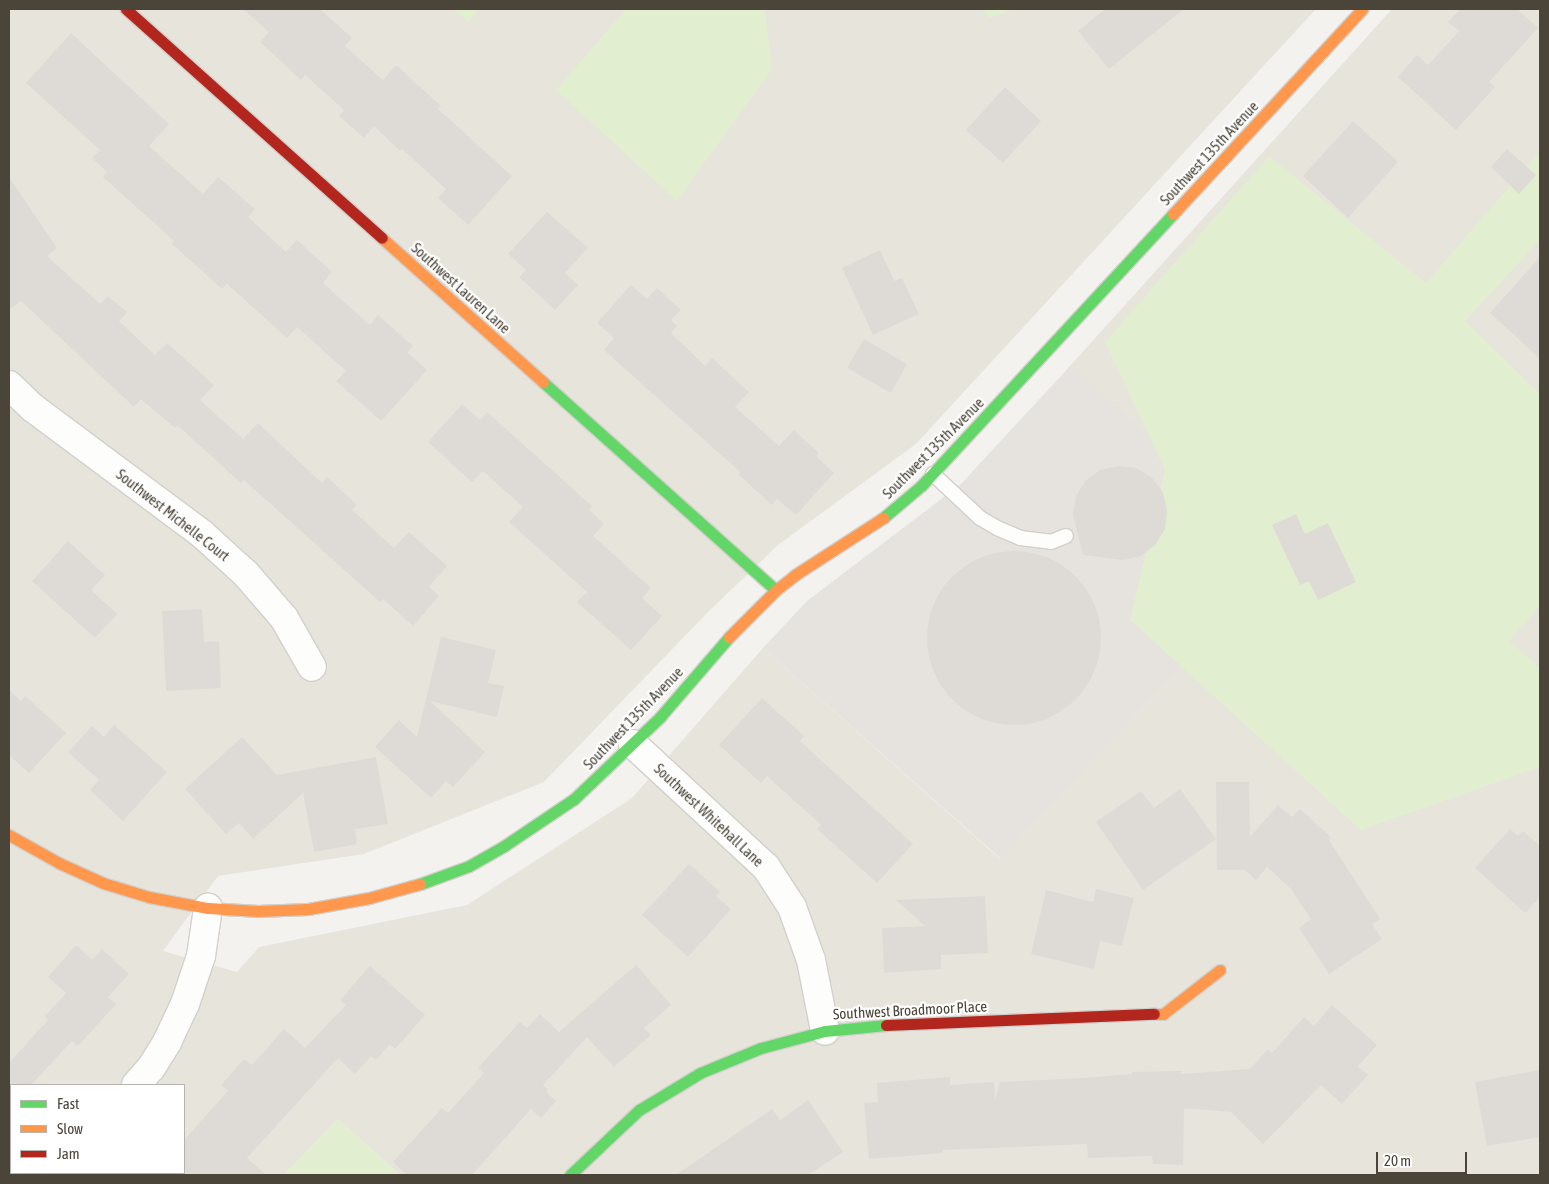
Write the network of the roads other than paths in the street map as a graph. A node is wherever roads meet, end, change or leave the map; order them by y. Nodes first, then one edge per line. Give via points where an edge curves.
1 (126, 9) edge
2 (1362, 9) edge
3 (9, 385) edge
4 (933, 474) junction
5 (1066, 536) dead end
6 (776, 590) junction
7 (312, 666) dead end
8 (633, 744) junction
9 (9, 835) edge
10 (208, 908) junction
11 (1220, 970) dead end
12 (826, 1031) junction
13 (137, 1084) edge
14 (570, 1175) edge

1 - 6 street, Southwest Lauren Lane
2 - 4 street, Southwest 135th Avenue
3 - 7 street, Southwest Michelle Court via 33,408 202,534 246,574 284,618
4 - 5 lane via 980,518 996,528 1020,538 1051,542
4 - 6 street, Southwest 135th Avenue via 879,521
6 - 8 street, Southwest 135th Avenue via 741,622
8 - 10 street, Southwest 135th Avenue via 574,799 469,866 428,882 369,898 308,908 258,911
8 - 12 street, Southwest Whitehall Lane via 766,867 792,907 811,960
9 - 10 street, Southwest 135th Avenue via 58,863 103,883 149,897
10 - 13 street via 201,956 185,1004 167,1042
11 - 12 street, Southwest Broadmoor Place via 1162,1014 893,1024
12 - 14 street, Southwest Broadmoor Place via 761,1048 700,1073 639,1110

